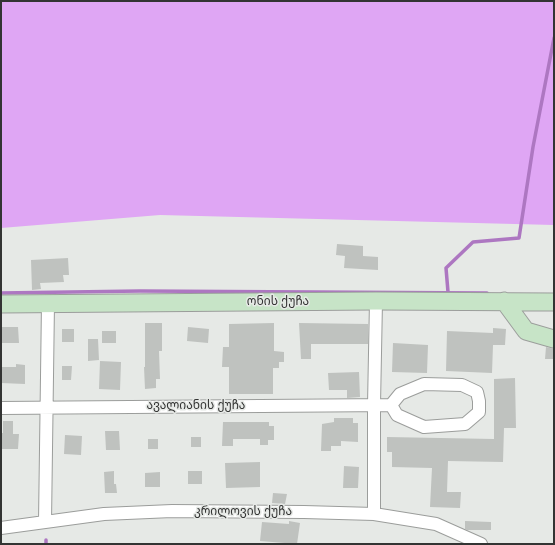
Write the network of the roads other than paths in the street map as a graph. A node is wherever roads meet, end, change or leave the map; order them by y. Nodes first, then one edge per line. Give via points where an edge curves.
1 (376, 301) junction
2 (504, 301) junction
3 (554, 302) edge
4 (48, 303) junction
5 (1, 304) edge
6 (554, 339) edge
7 (374, 405) junction
8 (391, 405) junction
9 (46, 407) junction
10 (1, 408) edge
11 (374, 514) junction
12 (45, 522) junction
13 (1, 528) edge
14 (481, 544) edge

1 - 2 main road, ონის ქუჩა
1 - 4 main road, ონის ქუჩა
1 - 7 street
2 - 3 main road, ონის ქუჩა
2 - 6 main road via 526,331
4 - 5 main road, ონის ქუჩა
4 - 9 street
7 - 8 street, ავალიანის ქუჩა
7 - 9 street, ავალიანის ქუჩა
7 - 11 street
8 - 8 street via 397,415 424,427 465,424 479,412 477,392 462,385 424,384 400,394
9 - 10 street, ავალიანის ქუჩა
9 - 12 street
11 - 12 street, კრილოვის ქუჩა via 164,512 104,514
11 - 14 street, კრილოვის ქუჩა via 436,524
12 - 13 street, კრილოვის ქუჩა

